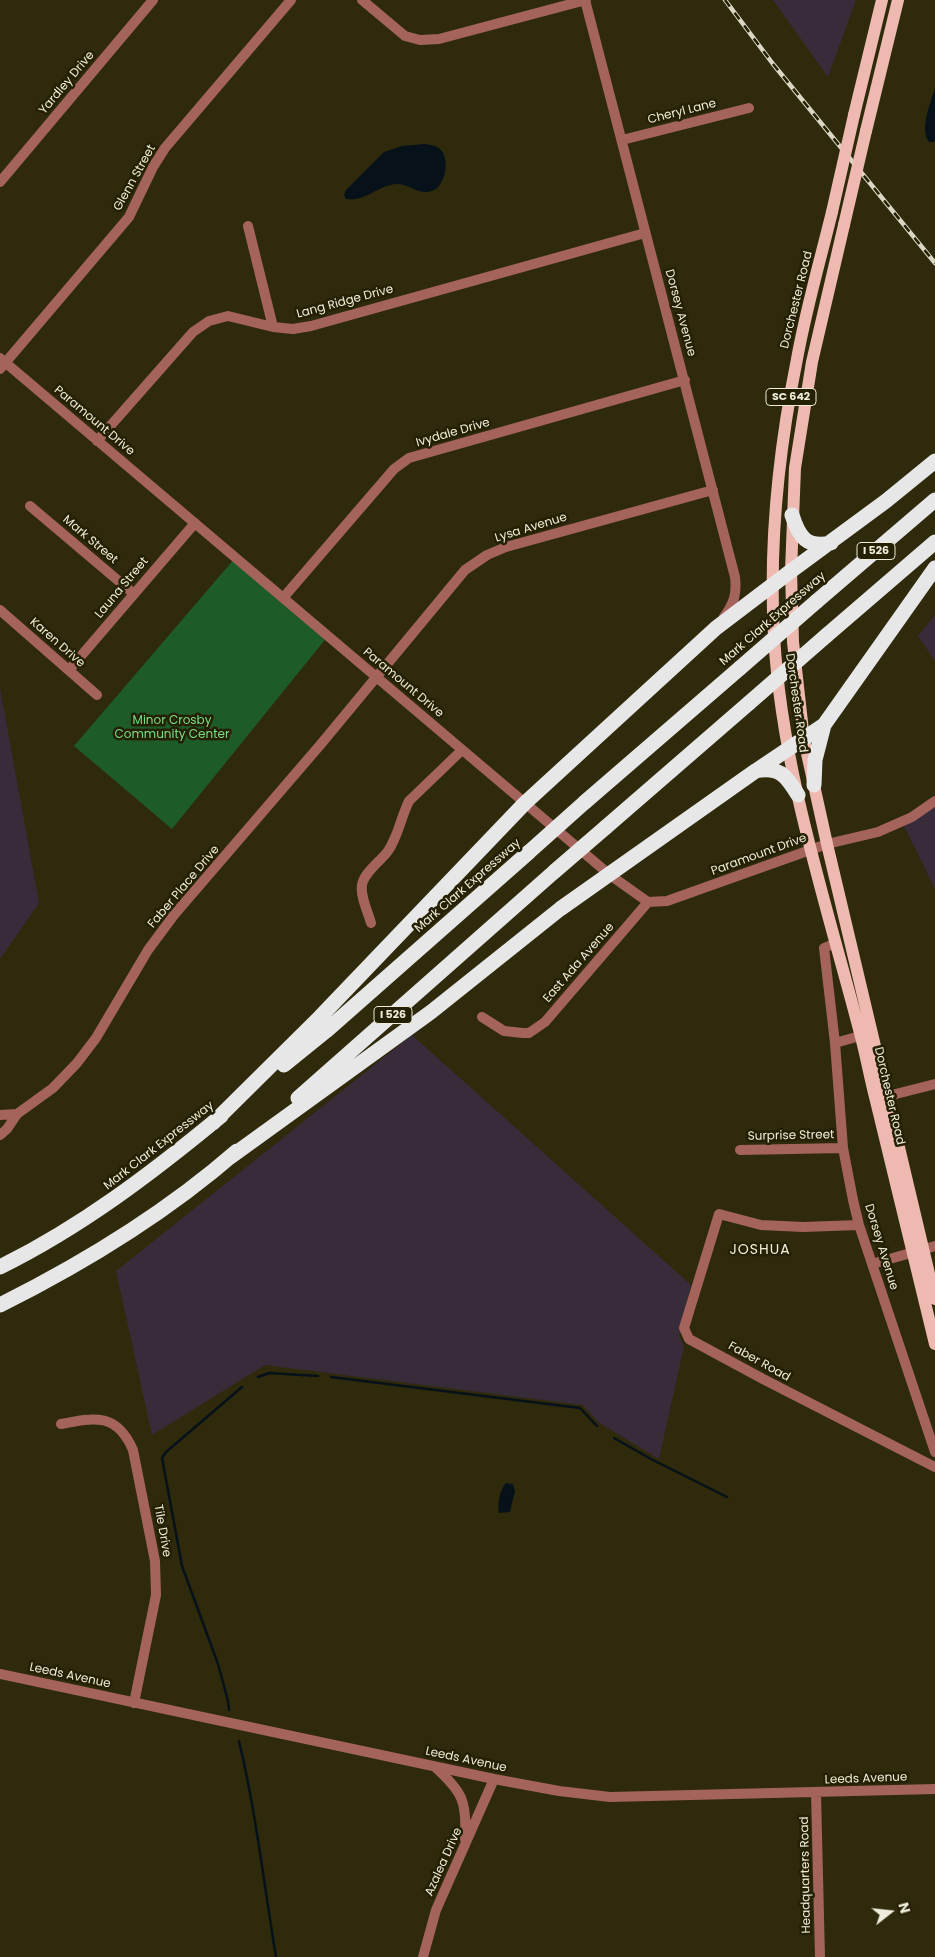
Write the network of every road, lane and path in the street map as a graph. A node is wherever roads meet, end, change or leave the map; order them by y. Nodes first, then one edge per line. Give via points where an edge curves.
1 (153, 0) edge
2 (291, 0) edge
3 (362, 0) edge
4 (586, 0) edge
5 (882, 0) edge
6 (898, 0) edge
7 (749, 108) dead end
8 (622, 140) junction
9 (0, 182) edge
10 (248, 226) dead end
11 (646, 233) junction
12 (273, 327) junction
13 (2, 363) edge
14 (684, 380) junction
15 (97, 441) junction
16 (935, 461) edge
17 (713, 490) junction
18 (935, 500) edge
19 (30, 506) dead end
20 (792, 515) junction
21 (195, 523) junction
22 (832, 542) junction
23 (935, 542) edge
24 (935, 568) edge
25 (791, 571) junction
26 (773, 585) junction
27 (134, 594) junction
28 (283, 598) junction
29 (0, 610) edge
30 (716, 628) junction
31 (70, 670) junction
32 (376, 676) junction
33 (97, 695) dead end
34 (824, 726) junction
35 (804, 740) junction
36 (788, 749) junction
37 (462, 750) junction
38 (754, 772) junction
39 (814, 785) junction
40 (798, 794) junction
41 (935, 801) edge
42 (525, 803) junction
43 (826, 844) junction
44 (810, 850) junction
45 (610, 875) junction
46 (648, 902) junction
47 (371, 923) dead end
48 (836, 943) junction
49 (482, 1017) dead end
50 (866, 1034) junction
51 (836, 1043) junction
52 (935, 1084) edge
53 (881, 1098) junction
54 (17, 1114) junction
55 (0, 1115) edge
56 (213, 1123) junction
57 (0, 1135) edge
58 (842, 1148) junction
59 (740, 1150) dead end
60 (230, 1158) junction
61 (859, 1225) junction
62 (924, 1250) edge
63 (872, 1264) junction
64 (0, 1267) edge
65 (935, 1298) edge
66 (0, 1305) edge
67 (935, 1344) edge
68 (61, 1424) dead end
69 (935, 1452) edge
70 (935, 1467) edge
71 (0, 1674) edge
72 (134, 1703) junction
73 (434, 1767) junction
74 (494, 1779) junction
75 (935, 1789) edge
76 (816, 1793) junction
77 (464, 1846) junction
78 (423, 1957) edge
79 (820, 1957) edge

1 - 9 street, Yardley Drive
2 - 13 street, Glenn Street via 165,148 129,217
3 - 4 street via 404,36 420,40 438,39
4 - 8 street, Dorsey Avenue
5 - 26 main road, Dorchester Road / SC 642, bridge via 797,359 780,466
6 - 20 main road, Dorchester Road / SC 642, bridge via 812,362 795,468
7 - 8 street, Cheryl Lane
8 - 11 street, Dorsey Avenue
10 - 12 street
11 - 12 street, Lang Ridge Drive via 311,326
11 - 14 street, Dorsey Avenue
12 - 15 street, Lang Ridge Drive via 228,316 209,321 193,332
13 - 15 street, Paramount Drive
14 - 17 street, Dorsey Avenue
14 - 28 street, Ivydale Drive via 409,458 394,470
15 - 21 street, Paramount Drive
16 - 22 highway
17 - 30 street, Dorsey Avenue via 736,589 735,601
17 - 32 street, Lysa Avenue via 487,555 465,570
18 - 56 highway, Mark Clark Expressway / I 526, bridge via 326,1031
19 - 27 street, Mark Street
20 - 22 highway via 796,529 807,541 820,545
20 - 25 main road, Dorchester Road / SC 642
21 - 27 street, Launa Street
21 - 28 street, Paramount Drive
22 - 25 highway
23 - 60 highway, I 526, bridge
24 - 34 highway
25 - 26 highway
25 - 35 main road, Dorchester Road / SC 642 via 793,642
26 - 30 highway
26 - 36 main road, Dorchester Road / SC 642 via 774,637
27 - 31 street, Launa Street
28 - 32 street, Paramount Drive
29 - 31 street, Karen Drive
30 - 42 highway
31 - 33 street, Karen Drive
32 - 37 street, Paramount Drive
32 - 54 street, Faber Place Drive via 174,915 148,950 96,1038 77,1063 52,1088
34 - 35 highway
34 - 39 highway
35 - 36 highway
35 - 39 main road, Dorchester Road / SC 642
36 - 38 highway
36 - 40 main road, Dorchester Road / SC 642
37 - 42 street, Paramount Drive
37 - 47 street via 409,801 392,846 366,876 362,884
38 - 40 highway via 776,770
38 - 45 highway
39 - 43 main road, Dorchester Road / SC 642
40 - 44 main road, Dorchester Road / SC 642
41 - 43 street, Paramount Drive via 880,832
42 - 45 street, Paramount Drive
42 - 56 highway via 320,1017
43 - 44 street, Paramount Drive
43 - 50 main road, Dorchester Road / SC 642
44 - 46 street, Paramount Drive via 667,901
44 - 48 main road, Dorchester Road / SC 642
45 - 46 street, Paramount Drive
45 - 60 highway via 560,909 431,1012
46 - 49 street, East Ada Avenue via 545,1022 530,1033 504,1031
48 - 50 main road, Dorchester Road / SC 642
48 - 51 street, Dorsey Avenue via 824,948
50 - 51 street
50 - 53 main road, Dorchester Road / SC 642
51 - 58 street, Dorsey Avenue
52 - 53 street
53 - 62 main road, Dorchester Road / SC 642
54 - 55 street
54 - 57 street, Faber Place Drive
56 - 64 highway, Mark Clark Expressway / I 526 via 111,1202
58 - 59 street, Surprise Street
58 - 61 street, Dorsey Avenue
60 - 66 highway, I 526 via 87,1258
61 - 63 street, Dorsey Avenue
61 - 70 street, Faber Road via 760,1225 719,1214 684,1328 689,1339
62 - 63 street
62 - 65 main road, Dorchester Road / SC 642
62 - 67 main road, Dorchester Road / SC 642
63 - 69 street, Dorsey Avenue
68 - 72 street, Tile Drive via 86,1419 118,1426 133,1450 155,1561 156,1595
71 - 72 street, Leeds Avenue
72 - 73 street, Leeds Avenue
73 - 74 street, Leeds Avenue
73 - 77 street via 462,1798 466,1826
74 - 76 street, Leeds Avenue via 610,1797
74 - 77 street, Azalea Drive
75 - 76 street, Leeds Avenue
76 - 79 street, Headquarters Road
77 - 78 street, Azalea Drive via 436,1910

